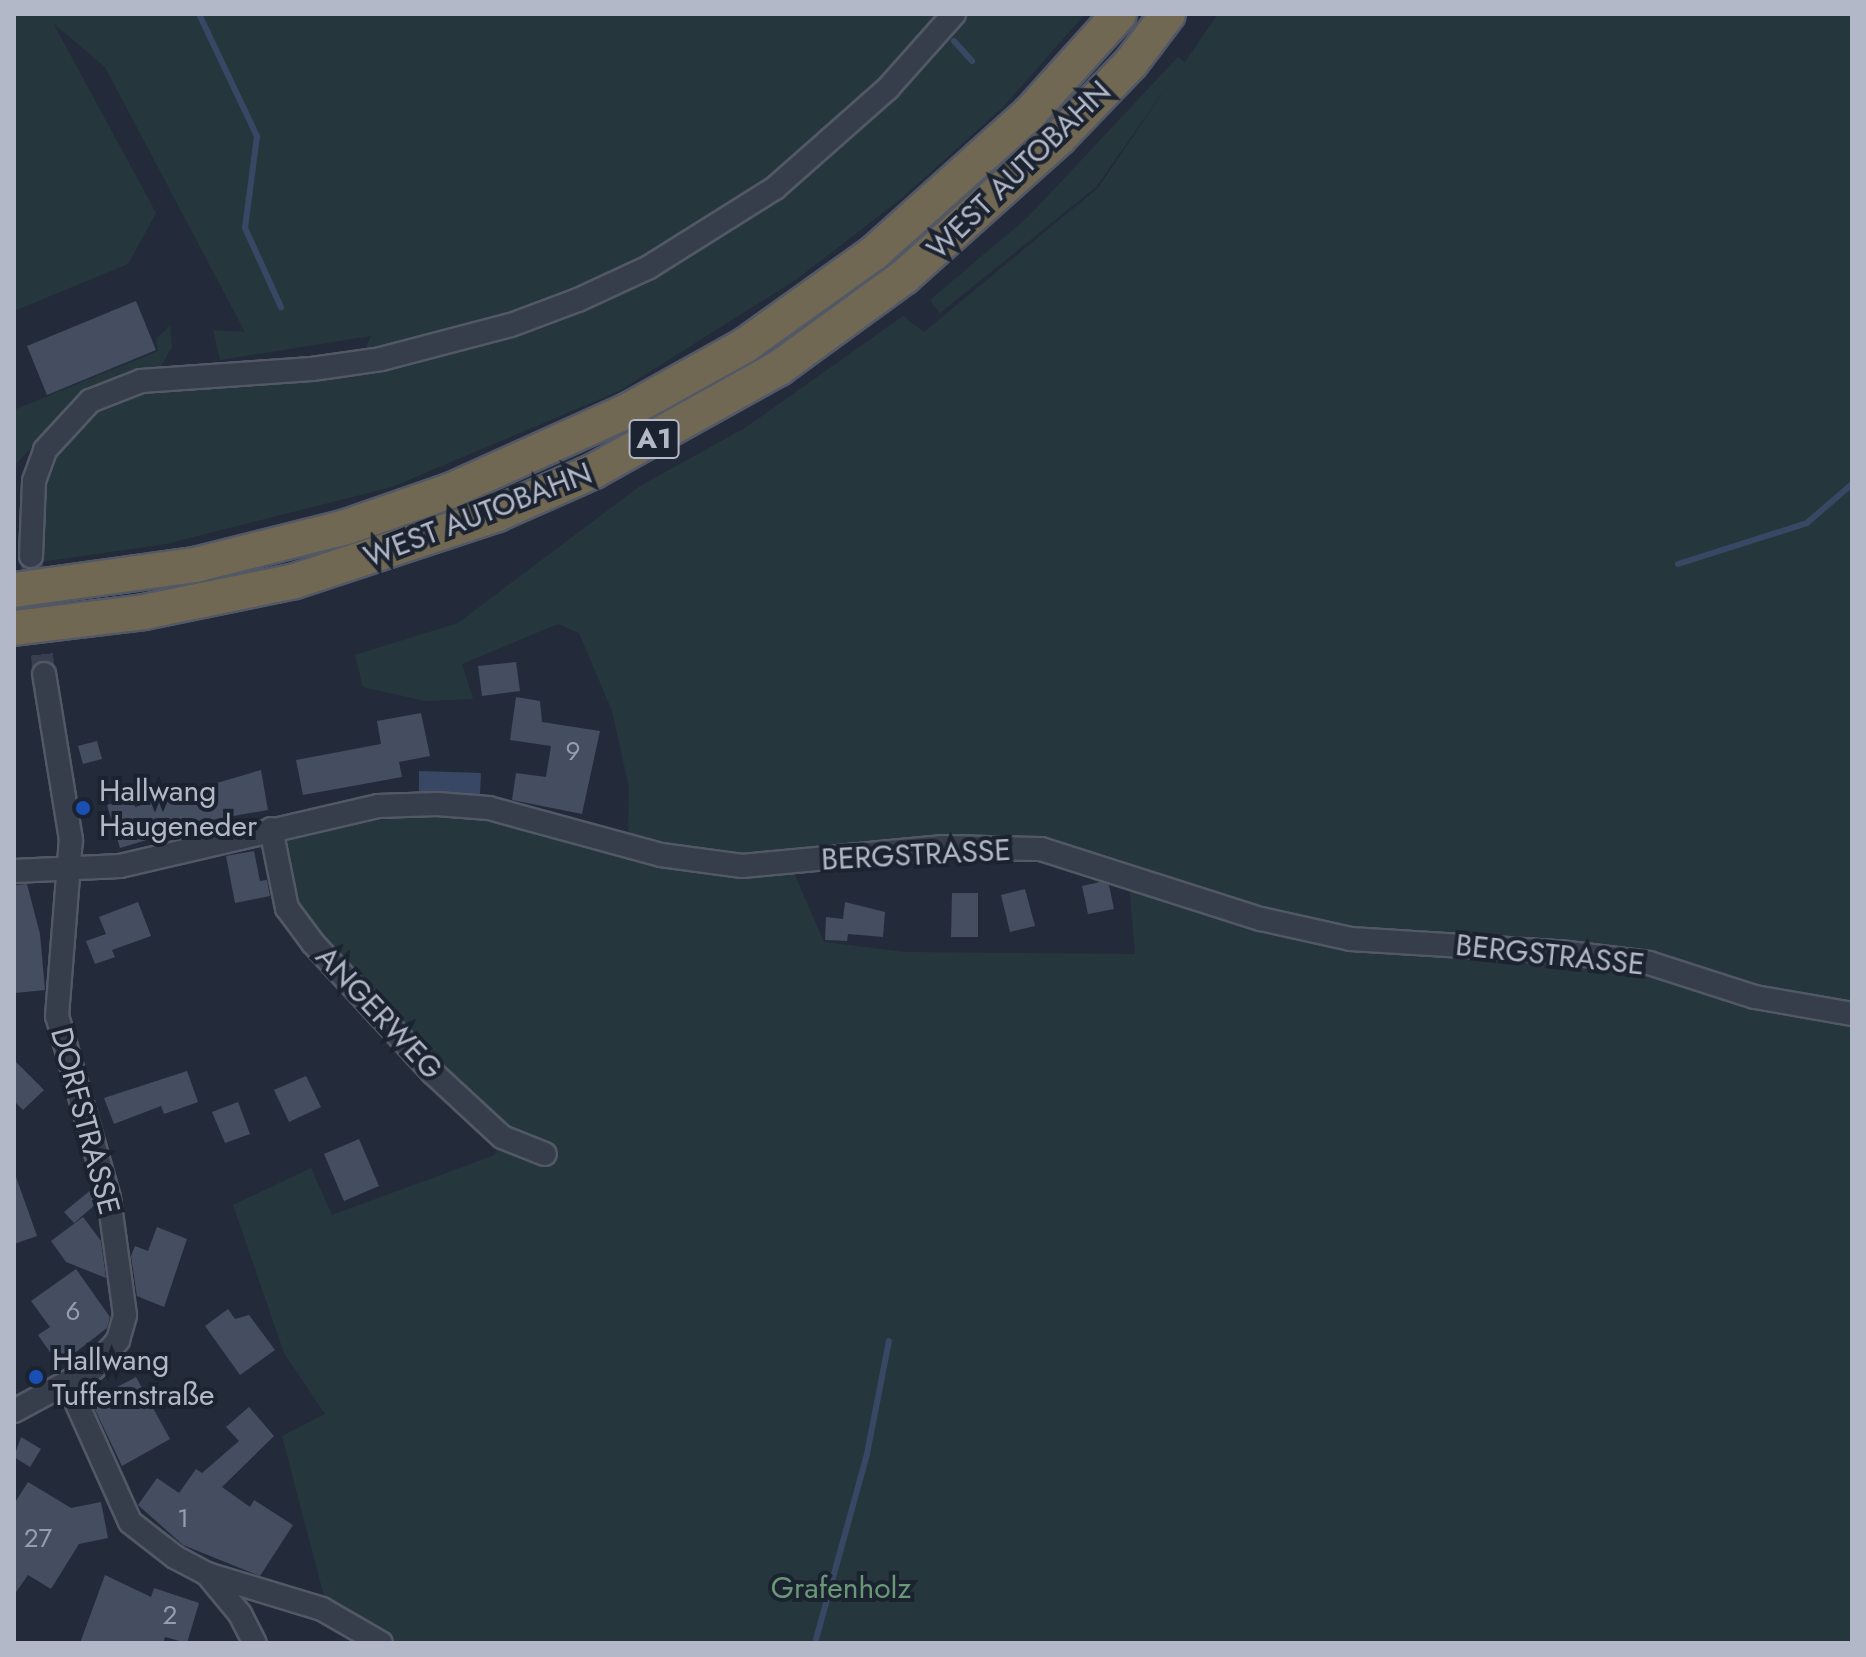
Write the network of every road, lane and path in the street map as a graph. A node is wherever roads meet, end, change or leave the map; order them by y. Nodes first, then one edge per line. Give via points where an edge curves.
1 (954, 14) edge
2 (1119, 14) edge
3 (1168, 14) edge
4 (24, 482) edge
5 (31, 556) tunnel mouth
6 (14, 590) edge
7 (14, 628) edge
8 (44, 674) tunnel mouth
9 (271, 829) junction
10 (70, 869) junction
11 (14, 871) edge
12 (1852, 1014) edge
13 (545, 1154) dead end
14 (69, 1386) junction
15 (14, 1411) edge
16 (207, 1574) junction
17 (255, 1643) edge
18 (381, 1643) edge

1 - 4 street via 888,88 775,188 649,267 511,325 381,359 312,369 172,377 111,390 90,401 58,431
2 - 6 highway, WEST AUTOBAHN / A1 via 1030,113 874,253 744,346 627,411 452,490 346,527 195,565
3 - 7 highway, WEST AUTOBAHN / A1 via 1131,63 1059,138 904,277 779,368 594,471 497,514 295,581 144,612
4 - 5 street
8 - 10 street, DORFSTRASSE via 51,739 68,809
9 - 10 street, BERGSTRASSE via 120,866
9 - 12 street, BERGSTRASSE via 378,806 437,804 489,808 661,855 742,866 943,847 1041,849 1261,919 1351,939 1649,963 1755,997
9 - 13 street, ANGERWEG via 287,908 313,943 433,1073 502,1137
10 - 11 street, BERGSTRASSE
10 - 14 street, DORFSTRASSE via 57,1016 109,1198 125,1315 124,1329 109,1353
14 - 15 street, DORFSTRASSE
14 - 16 street via 130,1522
16 - 17 street via 240,1614
16 - 18 street via 322,1609

